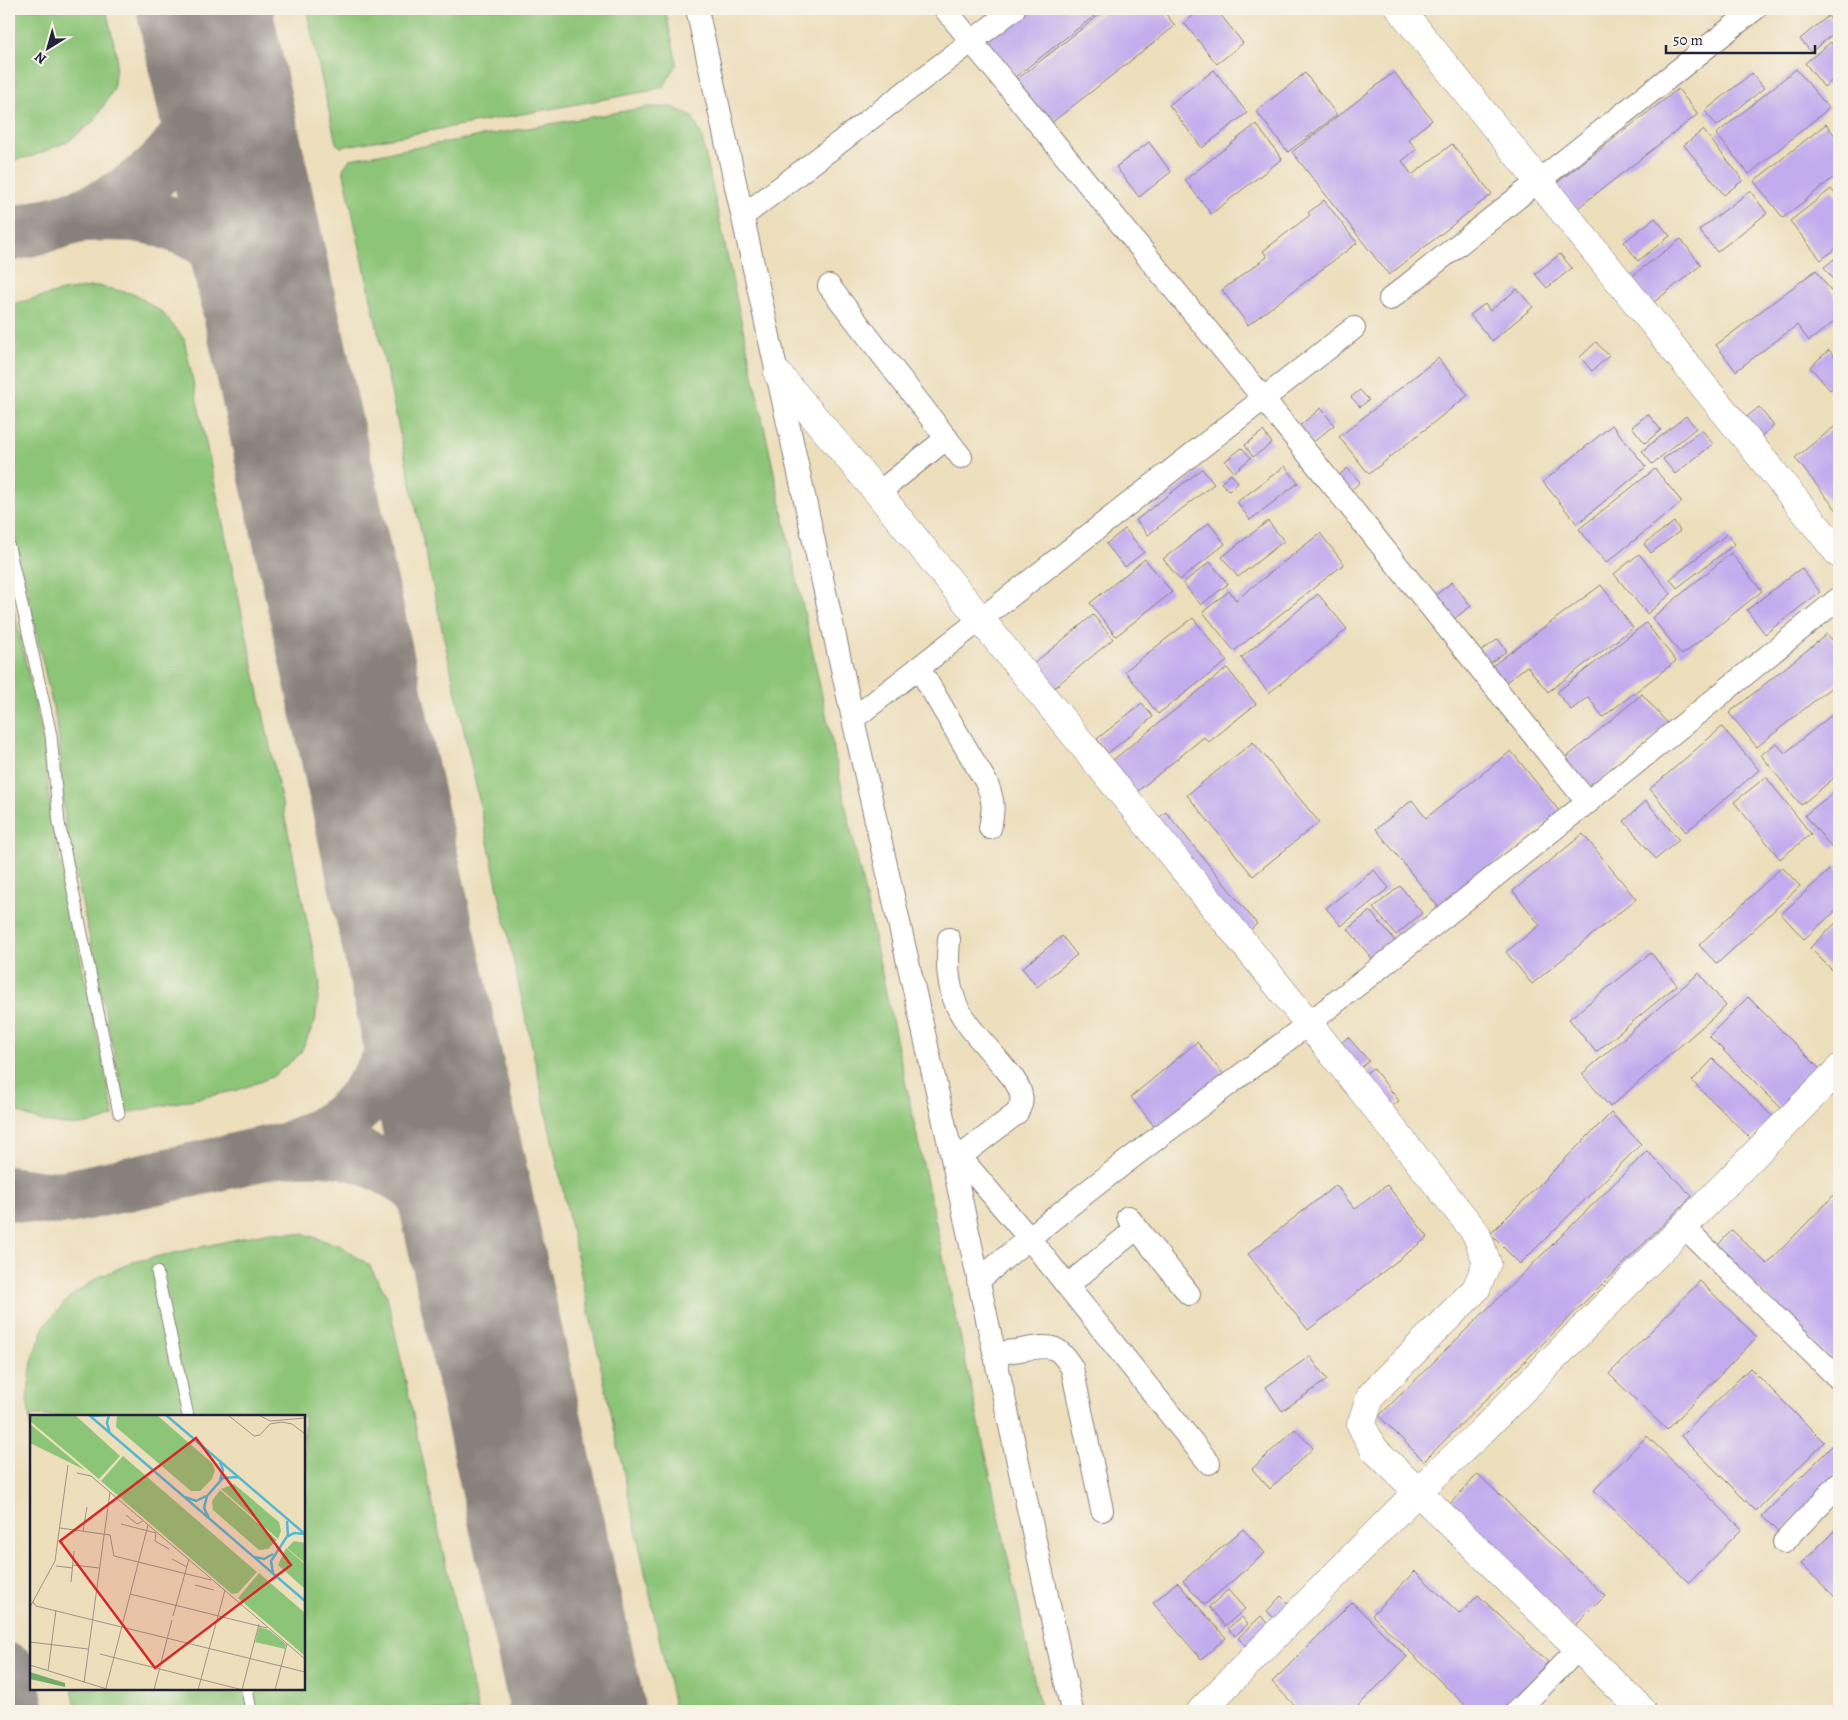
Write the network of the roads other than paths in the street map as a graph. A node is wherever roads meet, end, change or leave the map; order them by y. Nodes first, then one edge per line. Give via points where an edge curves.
1 (697, 9) edge
2 (946, 9) edge
3 (1014, 9) edge
4 (1400, 9) edge
5 (1755, 9) edge
6 (972, 42) junction
7 (1538, 180) junction
8 (743, 216) junction
9 (829, 286) dead end
10 (1390, 298) dead end
11 (1354, 328) dead end
12 (778, 374) junction
13 (1263, 398) junction
14 (947, 438) junction
15 (961, 457) dead end
16 (878, 493) junction
17 (9, 547) edge
18 (1839, 554) edge
19 (1839, 598) edge
20 (981, 620) junction
21 (919, 668) junction
22 (853, 719) junction
23 (1588, 803) junction
24 (990, 828) dead end
25 (949, 939) dead end
26 (1309, 1024) junction
27 (1839, 1069) edge
28 (119, 1113) dead end
29 (955, 1150) junction
30 (1683, 1226) junction
31 (1028, 1238) junction
32 (157, 1272) dead end
33 (978, 1281) junction
34 (1067, 1286) junction
35 (1189, 1294) dead end
36 (995, 1354) junction
37 (1839, 1379) edge
38 (188, 1415) edge
39 (1209, 1463) dead end
40 (1839, 1484) edge
41 (1417, 1492) junction
42 (1102, 1510) dead end
43 (1784, 1542) dead end
44 (1578, 1649) junction
45 (247, 1690) edge
46 (251, 1711) edge
47 (1072, 1711) edge
48 (1201, 1711) edge
49 (1517, 1711) edge
50 (1643, 1711) edge

1 - 8 street
2 - 6 street
3 - 6 street
4 - 7 street
5 - 7 street
6 - 8 street
6 - 13 street
7 - 10 street
7 - 18 street
8 - 12 street
9 - 14 street
11 - 13 street
12 - 16 street
12 - 22 street
13 - 20 street
13 - 23 street
14 - 15 street
14 - 16 street
16 - 20 street
17 - 28 lane via 50,735 58,823
19 - 23 street
20 - 21 street
20 - 26 street
21 - 22 street
21 - 24 street via 993,797
22 - 29 street
23 - 26 street
25 - 29 street via 947,964 957,1005 1014,1080 1022,1104 1017,1113
26 - 31 street
26 - 41 street via 1476,1233 1487,1263 1476,1289 1371,1395 1361,1425 1374,1449
27 - 30 street
29 - 31 street
29 - 33 street
30 - 37 street
30 - 41 street via 1482,1431
31 - 33 street
31 - 34 street
32 - 38 lane
33 - 36 street
34 - 35 street via 1132,1222
34 - 39 street
36 - 42 street via 1048,1346 1066,1358 1072,1368
36 - 47 street
40 - 43 street
41 - 44 street
41 - 48 street
44 - 49 street
44 - 50 street
45 - 46 lane

